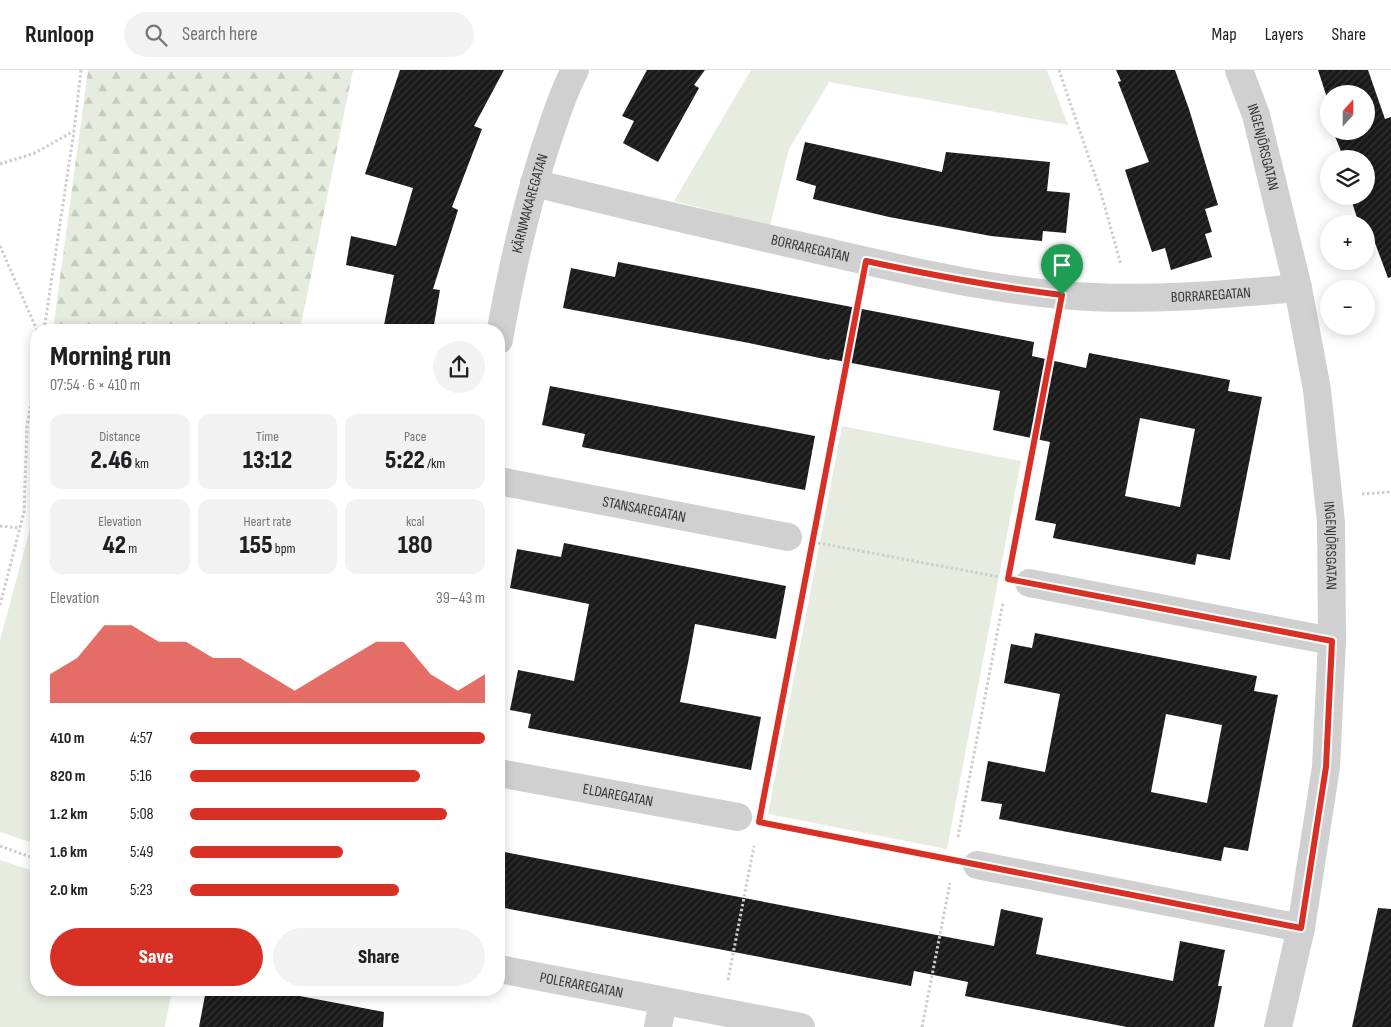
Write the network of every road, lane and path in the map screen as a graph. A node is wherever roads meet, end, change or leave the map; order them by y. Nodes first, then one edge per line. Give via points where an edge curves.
1 (81, 70) edge
2 (575, 70) edge
3 (1059, 70) edge
4 (1239, 70) edge
5 (74, 131) junction
6 (0, 164) edge
7 (534, 183) junction
8 (0, 246) edge
9 (866, 261) junction
10 (1298, 288) junction
11 (1062, 295) junction
12 (1130, 297) junction
13 (34, 324) edge
14 (45, 324) edge
15 (502, 324) edge
16 (30, 412) edge
17 (505, 482) edge
18 (0, 526) edge
19 (20, 528) junction
20 (800, 539) junction
21 (1018, 581) junction
22 (0, 605) edge
23 (1332, 641) junction
24 (505, 774) edge
25 (748, 819) junction
26 (0, 846) edge
27 (30, 857) edge
28 (965, 863) junction
29 (1301, 928) junction
30 (505, 970) edge
31 (663, 1001) junction
32 (722, 1013) junction
33 (658, 1027) edge
34 (801, 1027) edge
35 (922, 1027) edge
36 (1278, 1027) edge

1 - 5 path
2 - 7 street, KÄRNMAKAREGATAN
3 - 12 path via 1101,193
4 - 10 street, INGENJÖRSGATAN via 1256,115
5 - 6 path via 34,153
5 - 14 path
7 - 9 street, BORRAREGATAN
7 - 15 street, KÄRNMAKAREGATAN
8 - 13 path
9 - 11 street, BORRAREGATAN via 941,278
9 - 20 path
10 - 12 street, BORRAREGATAN via 1210,296
10 - 23 street, INGENJÖRSGATAN via 1317,390 1329,496
11 - 12 street, BORRAREGATAN
11 - 21 path
16 - 19 path via 24,512
17 - 20 street, STANSAREGATAN
18 - 19 path
19 - 22 path
20 - 21 path
20 - 25 path
21 - 23 street
21 - 28 path
23 - 29 street, INGENJÖRSGATAN via 1326,767
24 - 25 street, ELDAREGATAN
25 - 28 path
25 - 32 path
26 - 27 path
28 - 29 street
28 - 35 path
29 - 36 street, INGENJÖRSGATAN
30 - 31 street, POLERAREGATAN
31 - 32 street, POLERAREGATAN
31 - 33 street
32 - 34 street, POLERAREGATAN

